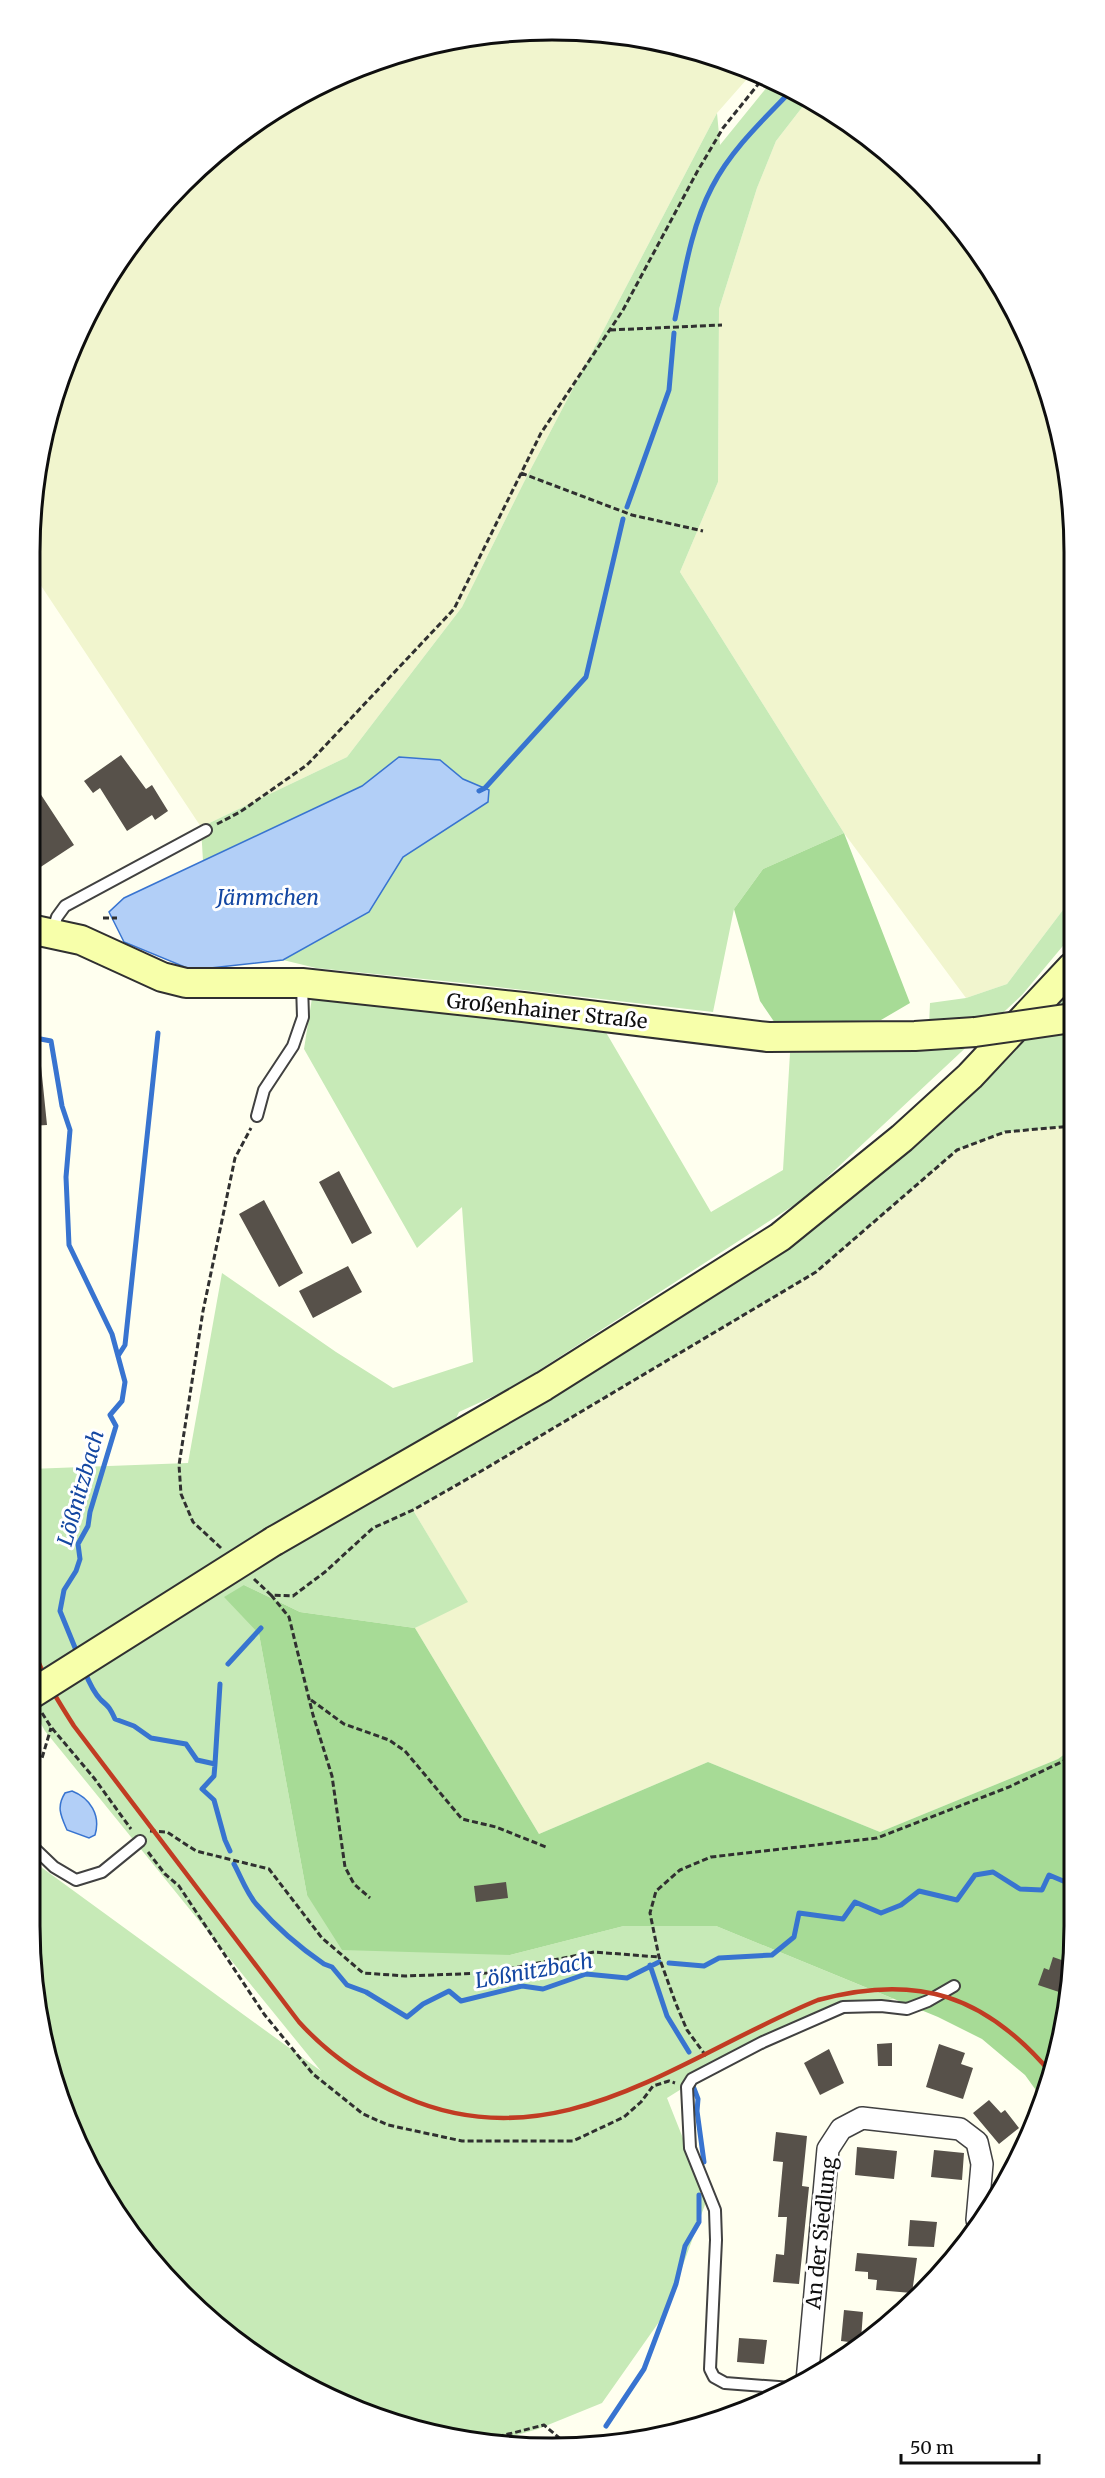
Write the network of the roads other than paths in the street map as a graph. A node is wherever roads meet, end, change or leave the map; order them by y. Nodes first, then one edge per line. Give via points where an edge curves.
1 (206, 830) road end
2 (41, 931) edge
3 (1064, 975) edge
4 (302, 983) junction
5 (1064, 1019) edge
6 (257, 1116) road end
7 (40, 1689) edge
8 (137, 1837) road end
9 (40, 1854) edge
10 (954, 1986) dead end
11 (977, 2212) edge
12 (808, 2369) edge
13 (775, 2387) edge

1 - 2 lane via 65,906
2 - 4 main road, Großenhainer Straße via 81,940 162,977 186,983
3 - 7 main road, bridge via 961,1084 902,1138 780,1237 544,1386 274,1541
4 - 5 main road, Großenhainer Straße, bridge via 768,1037 915,1036
4 - 6 lane via 303,1017 293,1046 264,1090
8 - 9 lane via 102,1872 76,1880
10 - 13 lane via 907,2009 843,2007 712,2068 692,2079 687,2087 690,2148 715,2210 710,2369 714,2377 725,2383
11 - 12 street, An der Siedlung via 982,2164 977,2142 960,2130 862,2118 841,2129 828,2149

